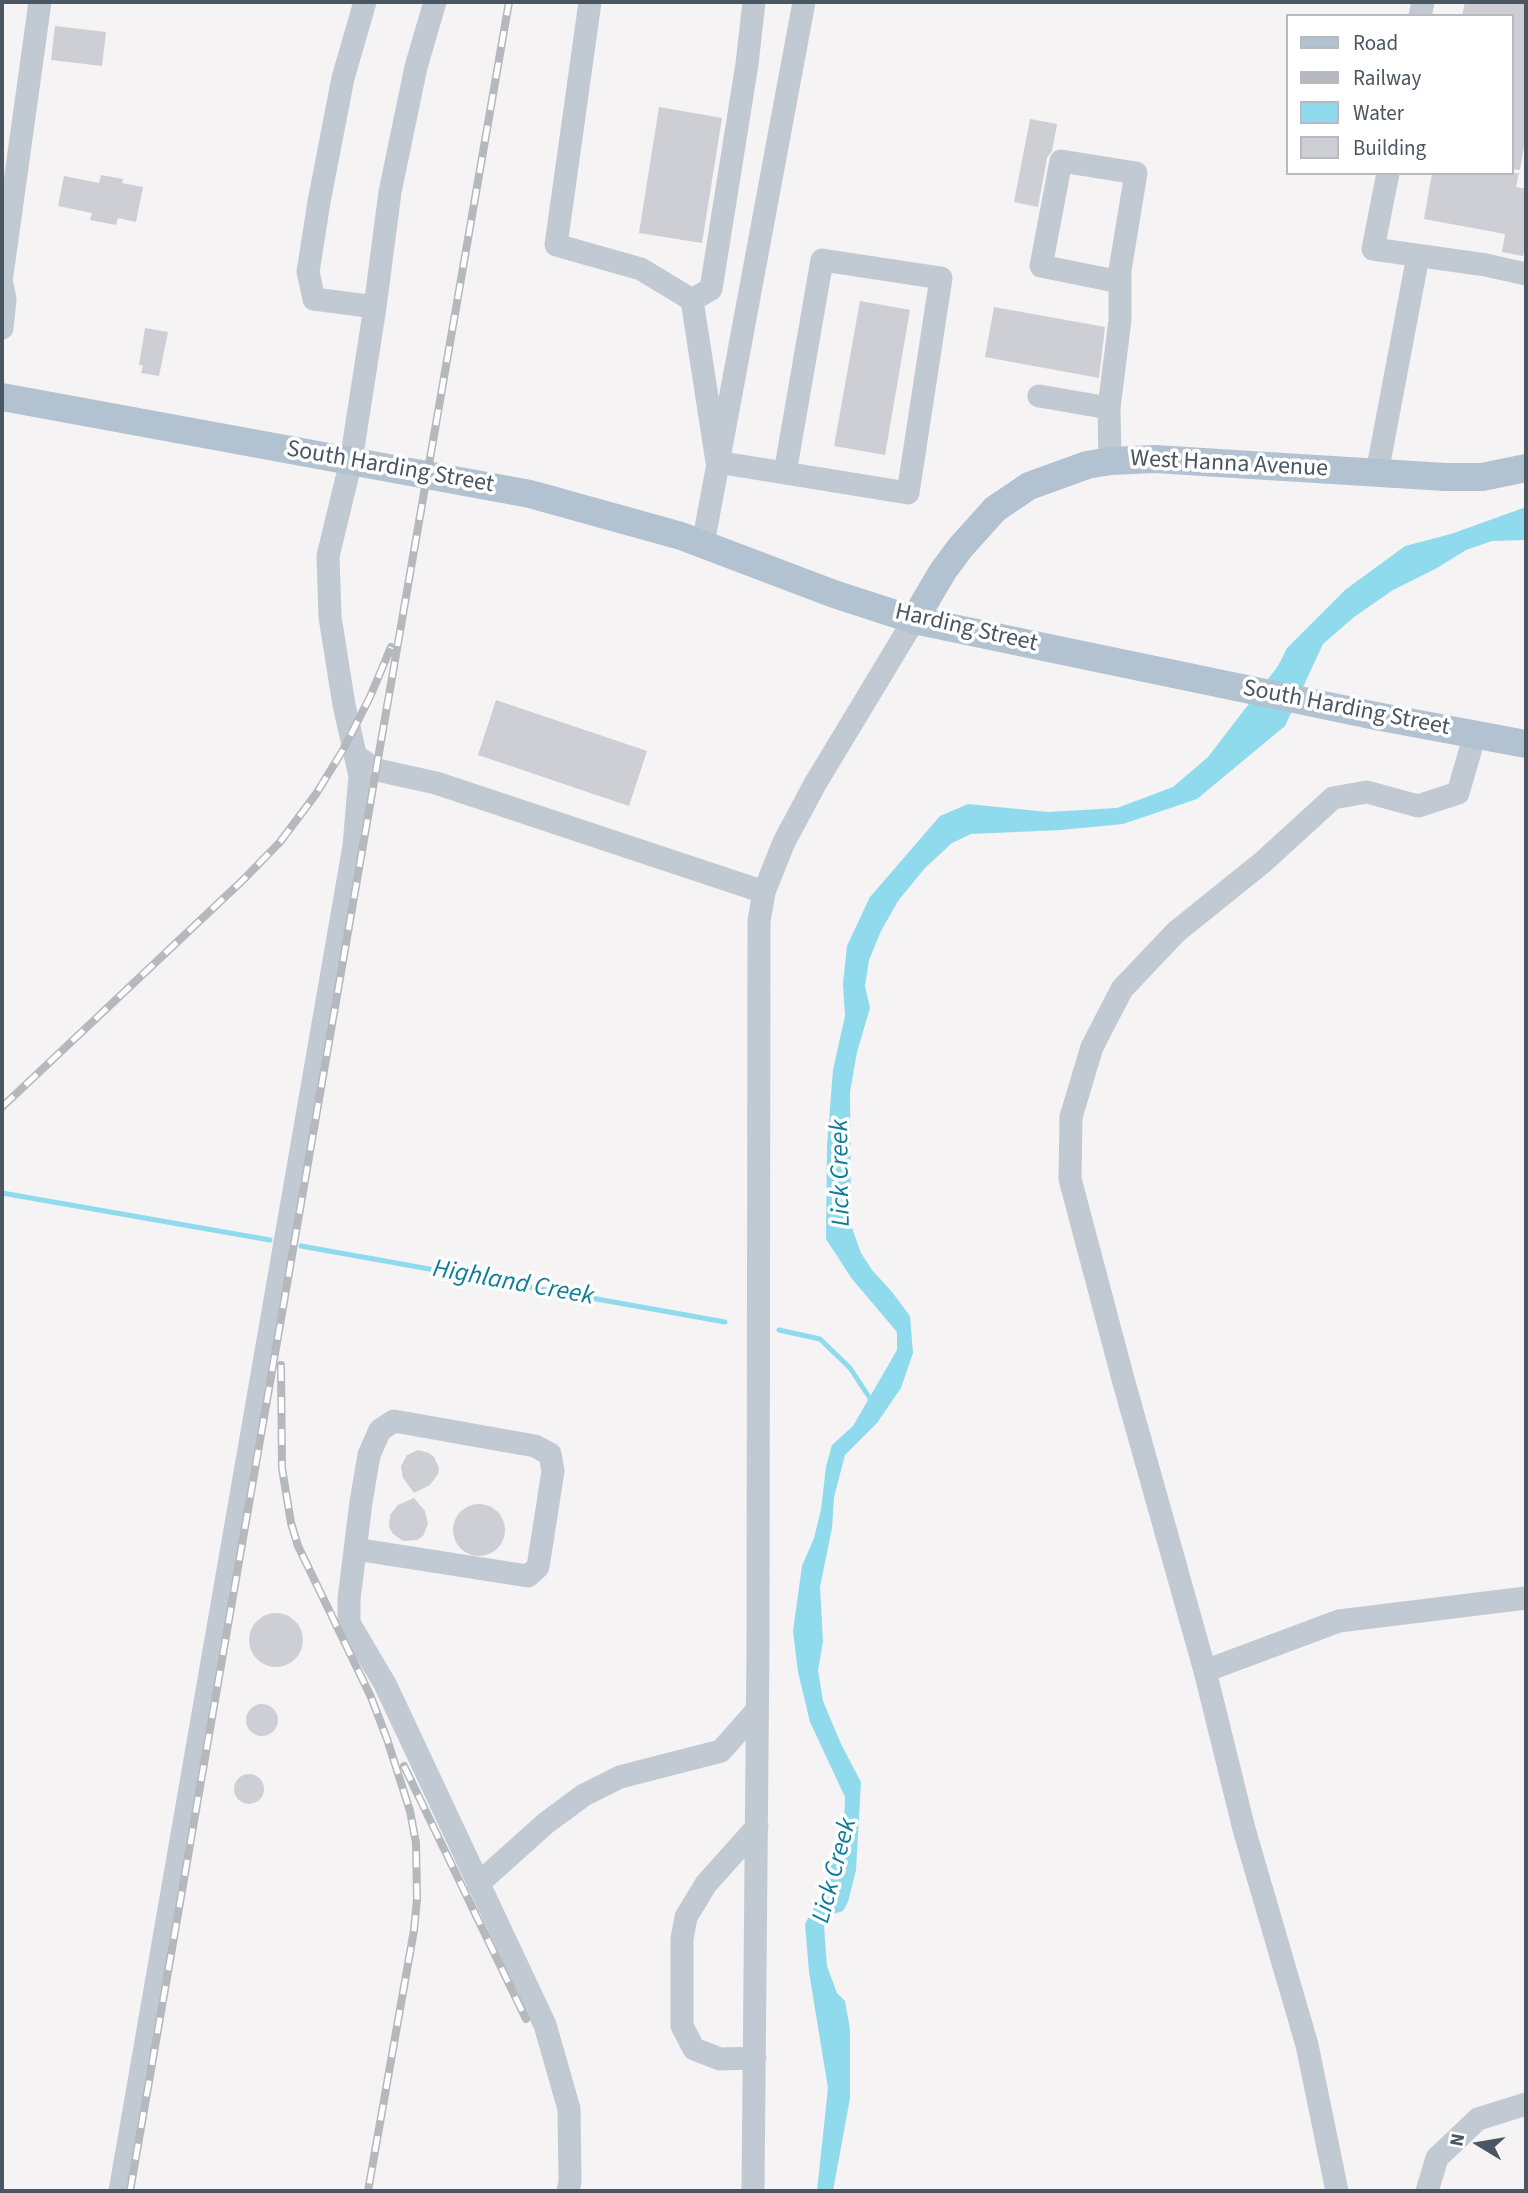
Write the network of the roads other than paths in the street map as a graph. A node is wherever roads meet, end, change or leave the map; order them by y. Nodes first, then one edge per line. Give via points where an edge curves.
1 (40, 2) edge
2 (365, 2) edge
3 (435, 2) edge
4 (590, 2) edge
5 (754, 2) edge
6 (804, 2) edge
7 (1388, 175) edge
8 (1418, 256) junction
9 (1526, 274) edge
10 (2, 275) edge
11 (1120, 282) junction
12 (2, 284) edge
13 (692, 300) junction
14 (375, 307) junction
15 (2, 328) edge
16 (1039, 396) dead end
17 (2, 397) edge
18 (1109, 408) junction
19 (351, 461) junction
20 (1110, 461) junction
21 (717, 463) junction
22 (1526, 468) edge
23 (785, 473) junction
24 (1377, 473) junction
25 (703, 544) junction
26 (770, 569) joint
27 (914, 620) junction
28 (1166, 673) joint
29 (1475, 734) junction
30 (1526, 744) edge
31 (356, 756) junction
32 (764, 892) junction
33 (355, 1549) junction
34 (1526, 1598) edge
35 (1205, 1671) junction
36 (758, 1710) junction
37 (721, 1751) junction
38 (757, 1765) junction
39 (757, 1827) junction
40 (478, 1884) junction
41 (755, 2058) junction
42 (1526, 2104) edge
43 (120, 2191) edge
44 (568, 2191) edge
45 (753, 2191) edge
46 (1337, 2191) edge
47 (1427, 2191) edge

1 - 10 lane
2 - 14 lane via 343,78 308,272 314,299
3 - 14 lane via 392,179
4 - 13 lane via 556,245 641,270
5 - 13 lane via 711,289
6 - 21 lane
7 - 8 lane via 1373,249
8 - 9 lane
8 - 24 lane
11 - 11 lane via 1136,173 1061,161 1041,267
11 - 18 lane
12 - 15 lane
13 - 21 lane
14 - 19 lane
16 - 18 lane
17 - 19 main road, South Harding Street
18 - 20 lane
19 - 25 main road, South Harding Street via 530,494
19 - 31 lane via 328,556 330,617
20 - 24 main road, West Hanna Avenue via 1155,459
20 - 27 main road, West Hanna Avenue via 1045,479 995,509 948,563
21 - 23 lane
21 - 25 lane
22 - 24 main road, West Hanna Avenue via 1465,477
23 - 23 lane via 908,493 941,278 822,260
25 - 26 main road, South Harding Street
26 - 27 main road, Harding Street
27 - 28 main road, Harding Street
27 - 32 lane via 815,784
28 - 29 main road, South Harding Street
29 - 30 main road, South Harding Street
29 - 35 lane via 1458,793 1418,806 1367,792 1333,798 1176,932 1122,989 1092,1047 1071,1117 1070,1179
31 - 32 lane via 377,771 436,783
31 - 43 lane via 360,776 354,846
32 - 36 lane via 759,921
33 - 33 lane via 369,1455 380,1430 394,1421 535,1446 550,1454 553,1471 538,1567 528,1576
33 - 40 lane via 349,1623 385,1684
34 - 35 lane via 1339,1621
35 - 46 lane via 1244,1829 1307,2045
36 - 37 lane
36 - 38 lane
37 - 38 lane
37 - 40 lane via 620,1777 584,1795
38 - 39 lane
39 - 41 lane
39 - 41 lane via 706,1884 686,1917 682,1939 682,2026 694,2049 720,2059
40 - 44 lane via 545,2025 569,2109
41 - 45 lane
42 - 47 lane via 1478,2119 1437,2158

